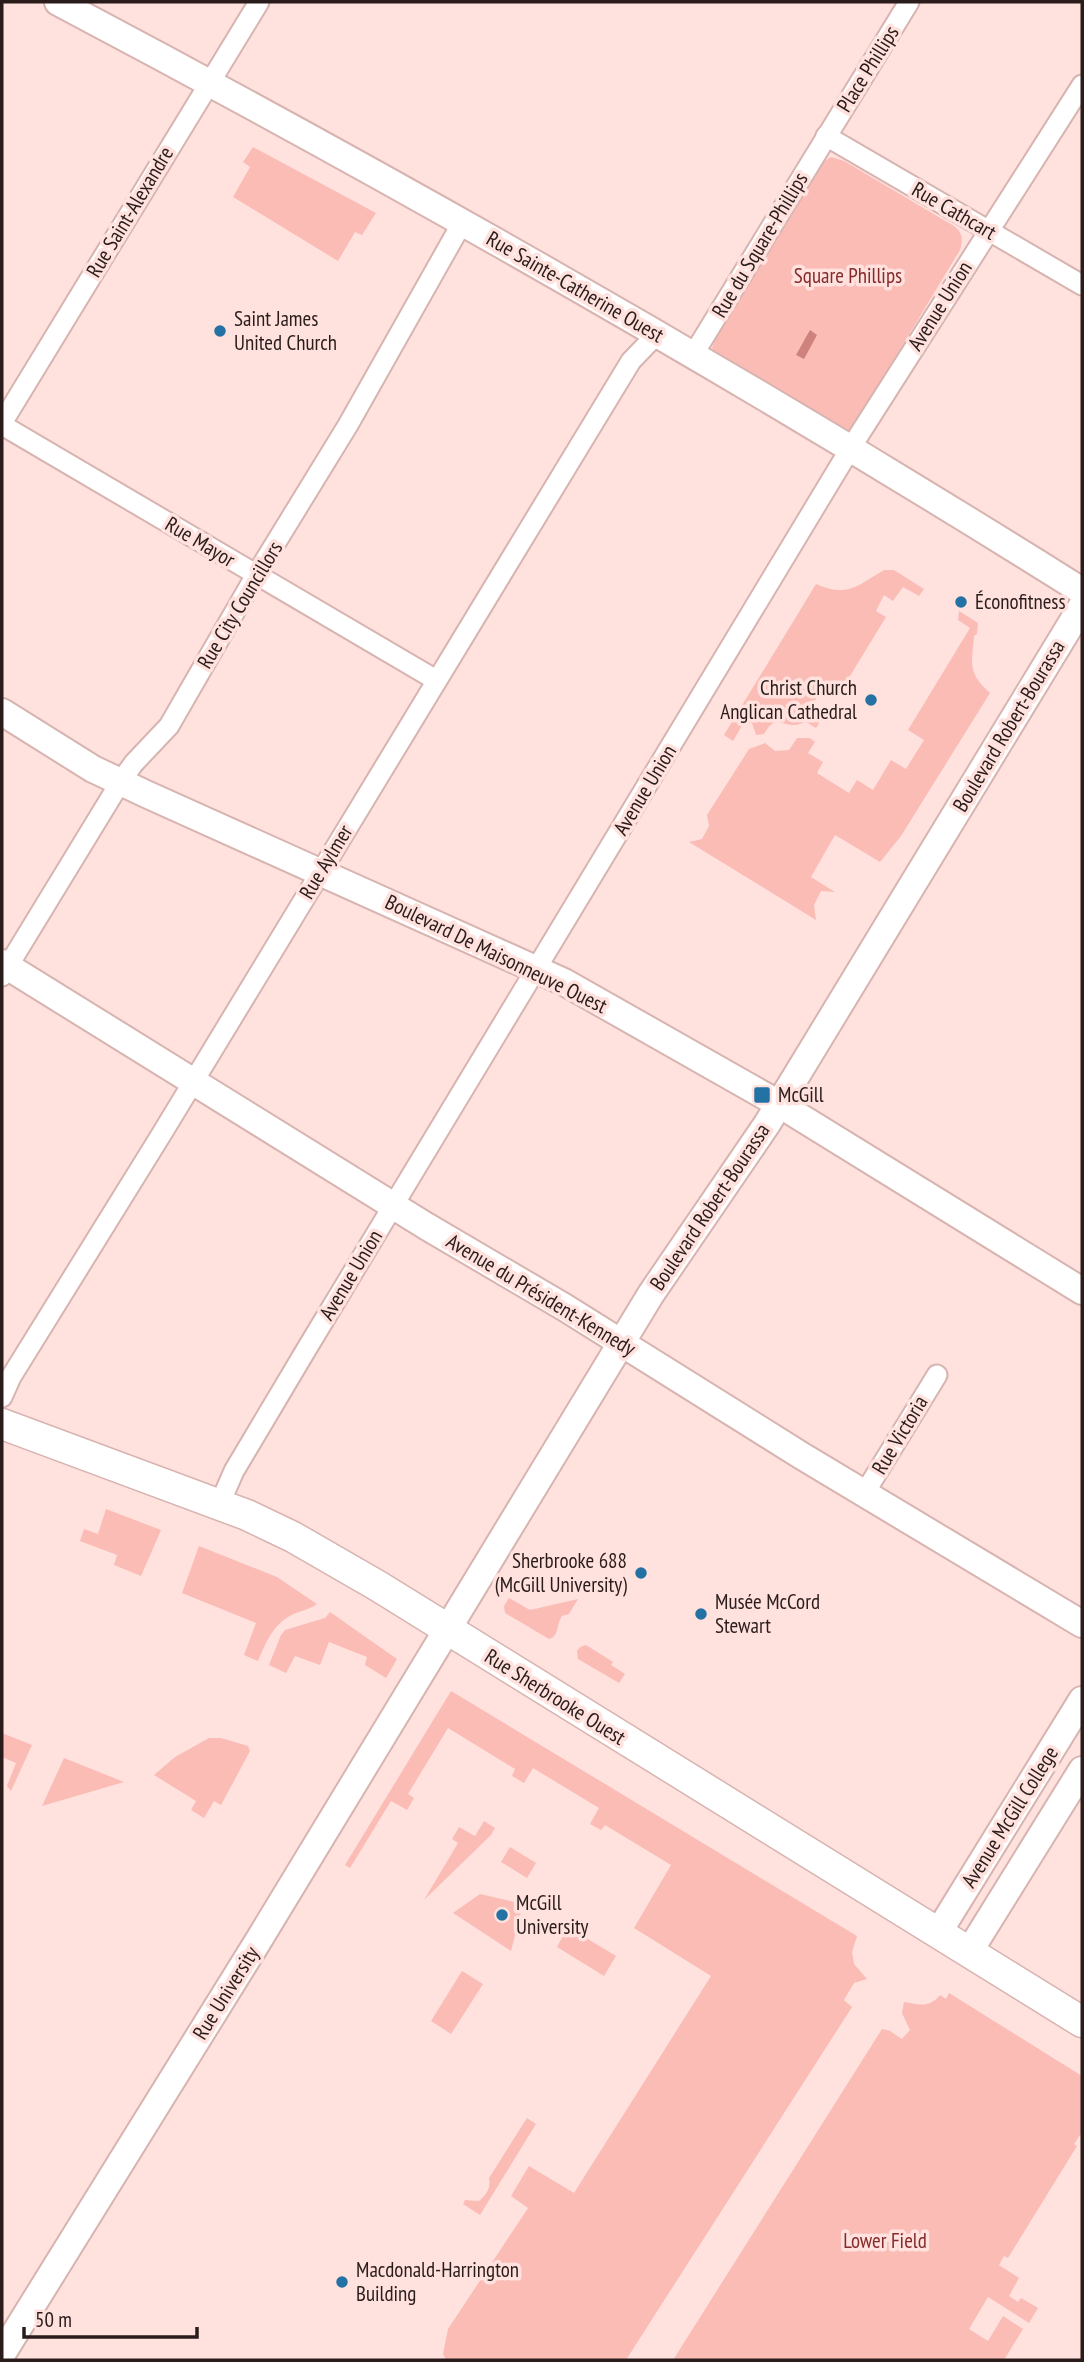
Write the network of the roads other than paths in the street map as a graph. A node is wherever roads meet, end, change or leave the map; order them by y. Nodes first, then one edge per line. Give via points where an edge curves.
1 (58, 2) edge
2 (259, 2) edge
3 (909, 2) edge
4 (208, 82) junction
5 (1082, 85) edge
6 (826, 136) junction
7 (462, 223) junction
8 (989, 232) junction
9 (1082, 285) edge
10 (658, 334) junction
11 (693, 355) junction
12 (2, 424) edge
13 (850, 449) junction
14 (256, 575) junction
15 (1082, 591) edge
16 (1082, 606) edge
17 (436, 680) junction
18 (2, 712) edge
19 (121, 781) junction
20 (319, 871) junction
21 (537, 968) junction
22 (4, 969) edge
23 (193, 1082) junction
24 (779, 1104) junction
25 (394, 1206) junction
26 (1082, 1291) edge
27 (622, 1343) junction
28 (937, 1375) dead end
29 (2, 1397) edge
30 (2, 1424) edge
31 (864, 1494) junction
32 (220, 1503) junction
33 (1082, 1624) edge
34 (447, 1630) junction
35 (1082, 1700) edge
36 (1082, 1770) edge
37 (938, 1933) junction
38 (969, 1952) junction
39 (1082, 2022) edge
40 (2, 2354) edge

1 - 4 street, Rue Sainte-Catherine Ouest
2 - 4 street, Rue Saint-Alexandre
3 - 6 street, Place Phillips
4 - 7 street, Rue Sainte-Catherine Ouest
4 - 12 street, Rue Saint-Alexandre
5 - 8 street, Avenue Union
6 - 8 street, Rue Cathcart
6 - 11 street, Rue du Square-Phillips
7 - 10 street, Rue Sainte-Catherine Ouest
7 - 14 street, Rue City Councillors via 348,425
8 - 9 street, Rue Cathcart
8 - 13 street, Avenue Union
10 - 11 street, Rue Sainte-Catherine Ouest
10 - 17 street, Rue Aylmer via 631,361
11 - 13 street, Rue Sainte-Catherine Ouest
12 - 14 street, Rue Mayor
13 - 15 street, Rue Sainte-Catherine Ouest
13 - 21 street, Avenue Union
14 - 17 street, Rue Mayor
14 - 19 street, Rue City Councillors via 169,726
16 - 24 street, Boulevard Robert-Bourassa
17 - 20 street, Rue Aylmer
18 - 19 street, Boulevard De Maisonneuve Ouest via 93,769
19 - 20 street, Boulevard De Maisonneuve Ouest
19 - 22 street, Rue City Councillors
20 - 21 street, Boulevard De Maisonneuve Ouest
20 - 23 street, Rue Aylmer
21 - 24 street, Boulevard De Maisonneuve Ouest
21 - 25 street, Avenue Union
22 - 23 street, Avenue du Président-Kennedy
23 - 25 street, Avenue du Président-Kennedy
23 - 29 street, Rue Aylmer
24 - 26 street, Boulevard De Maisonneuve Ouest
24 - 27 street, Boulevard Robert-Bourassa
25 - 27 street, Avenue du Président-Kennedy
25 - 32 street, Avenue Union via 234,1471
27 - 31 street, Avenue du Président-Kennedy
27 - 34 street, Boulevard Robert-Bourassa
28 - 31 street, Rue Victoria
30 - 32 main road, Rue Sherbrooke Ouest
31 - 33 street, Avenue du Président-Kennedy
32 - 34 main road, Rue Sherbrooke Ouest via 302,1541
34 - 37 main road, Rue Sherbrooke Ouest
34 - 40 street, Rue University
35 - 37 street, Avenue McGill College
36 - 38 street, Avenue McGill College
37 - 38 main road, Rue Sherbrooke Ouest
38 - 39 main road, Rue Sherbrooke Ouest

